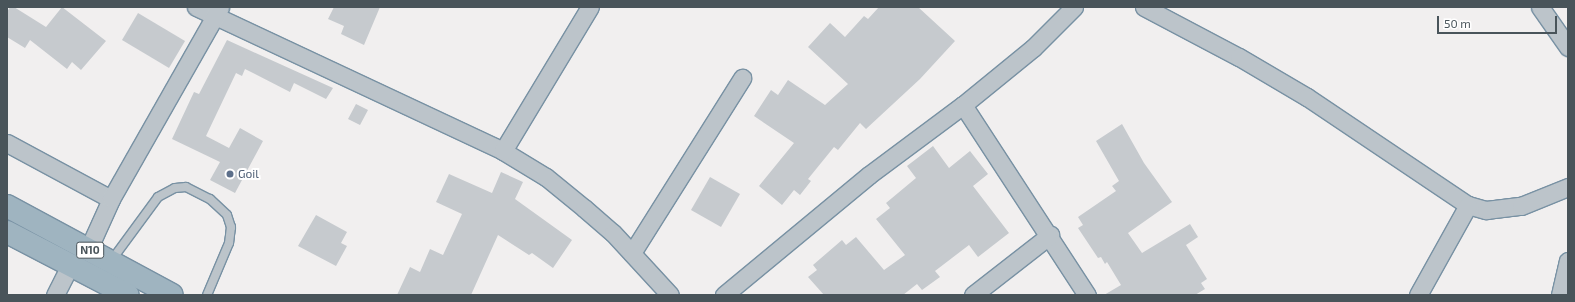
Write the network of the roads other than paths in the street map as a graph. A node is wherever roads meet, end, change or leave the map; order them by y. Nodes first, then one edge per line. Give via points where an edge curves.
1 (196, 7) edge
2 (590, 7) edge
3 (1074, 7) edge
4 (1144, 7) edge
5 (1540, 7) edge
6 (218, 12) edge
7 (1568, 47) edge
8 (742, 78) dead end
9 (963, 105) junction
10 (7, 143) edge
11 (503, 150) junction
12 (1568, 187) edge
13 (111, 199) junction
14 (1468, 205) junction
15 (7, 206) edge
16 (7, 232) edge
17 (1050, 235) junction
18 (88, 250) junction
19 (632, 253) junction
20 (111, 261) junction
21 (1568, 261) edge
22 (70, 265) junction
23 (55, 295) edge
24 (128, 295) edge
25 (172, 295) edge
26 (207, 295) edge
27 (670, 295) edge
28 (724, 295) edge
29 (974, 295) edge
30 (1087, 295) edge
31 (1418, 295) edge
32 (1560, 295) edge

1 - 6 street
2 - 11 street
3 - 9 street via 1033,48
4 - 14 street via 1239,57 1307,97
5 - 7 street
6 - 11 street
6 - 13 street
8 - 19 street
9 - 17 street
9 - 28 street via 869,175
10 - 13 street
11 - 19 street via 546,177 613,233
12 - 14 street via 1521,206 1486,210
13 - 18 street
14 - 31 street
15 - 18 highway, N10
16 - 22 highway, N10
17 - 29 street
17 - 30 street
18 - 20 highway, N10
19 - 27 street
20 - 25 highway, N10
20 - 26 lane via 158,197 175,188 186,187 210,199 227,215 231,227 229,243
21 - 32 street
22 - 23 street
22 - 24 highway, N10

